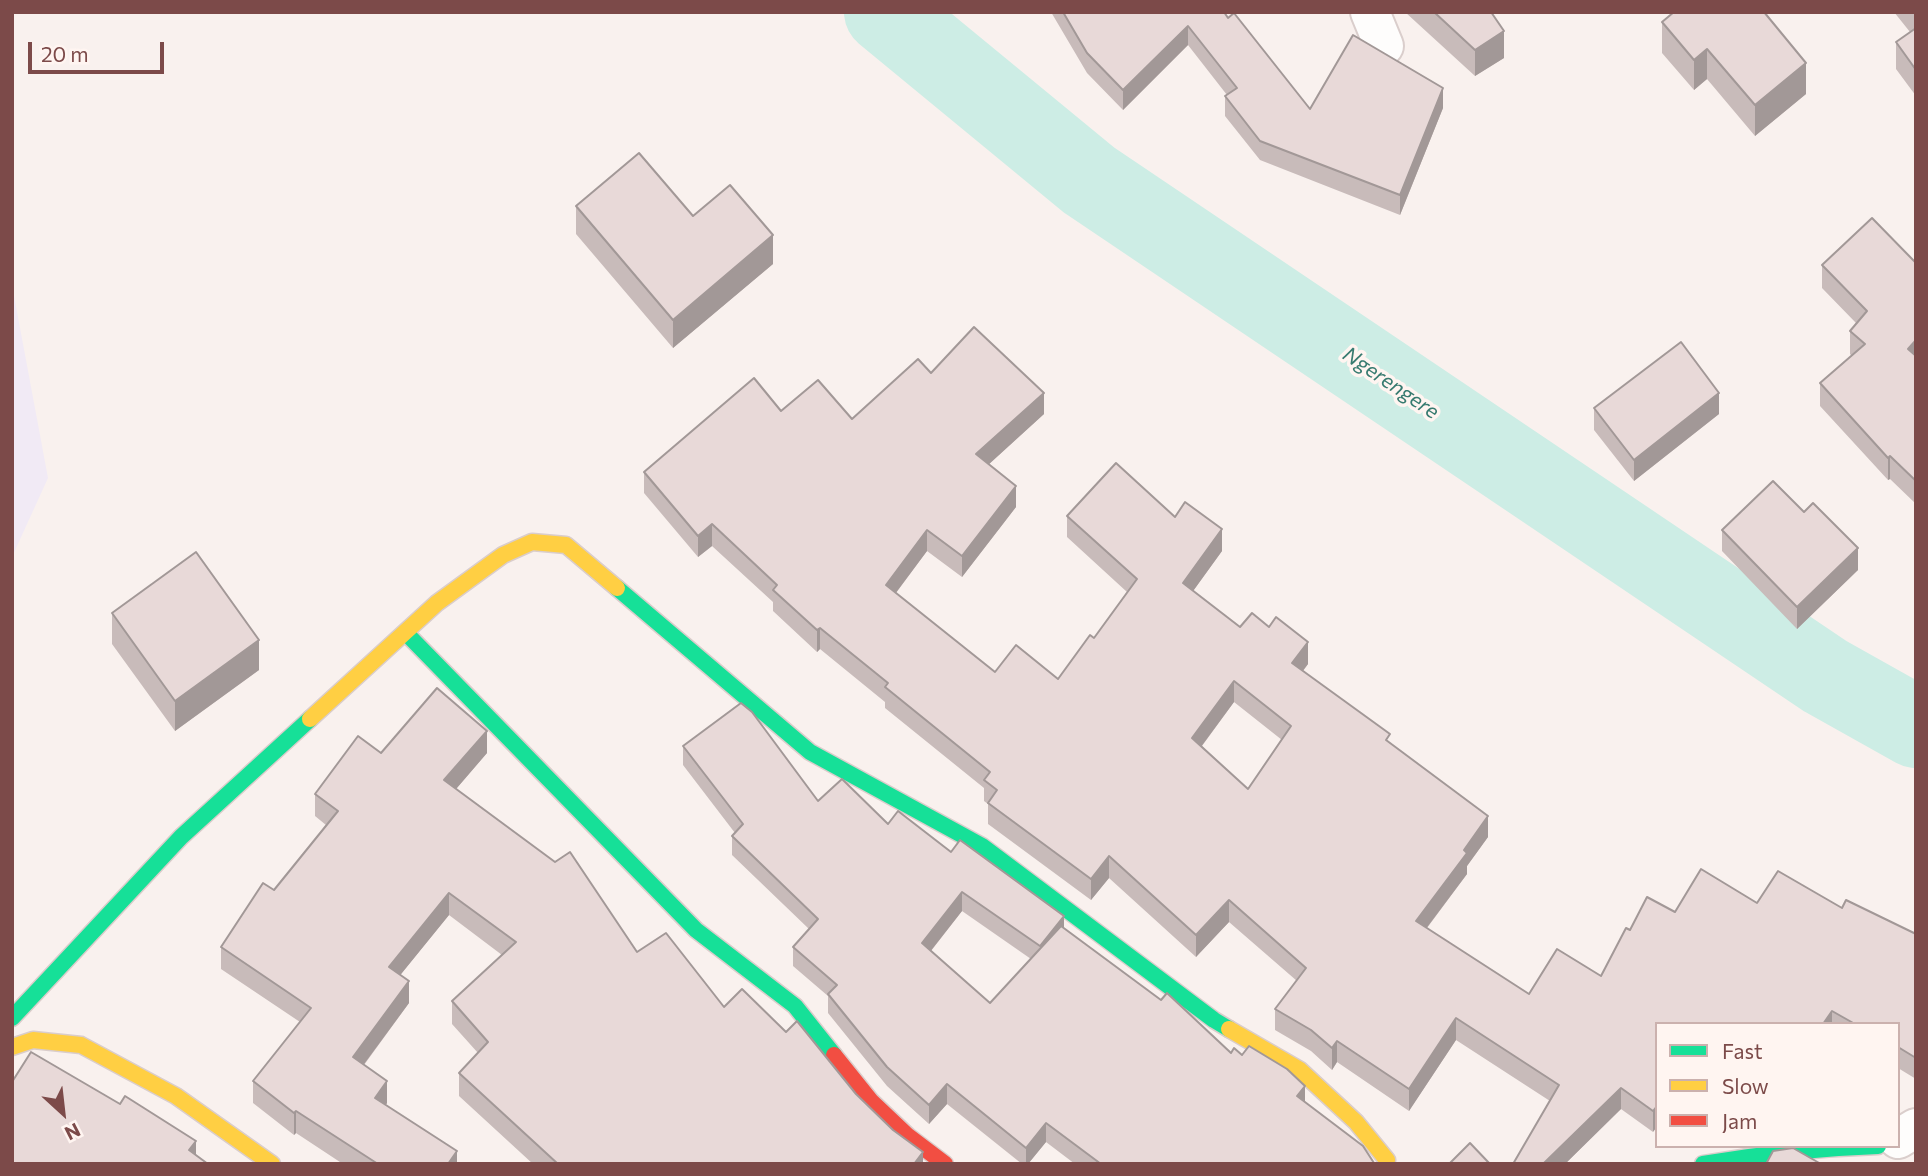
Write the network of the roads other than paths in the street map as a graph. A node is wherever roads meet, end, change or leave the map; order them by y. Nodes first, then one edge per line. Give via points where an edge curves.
1 (406, 633) junction
2 (12, 1018) edge
3 (12, 1047) edge
4 (1916, 1128) edge
5 (1900, 1138) edge
6 (1827, 1148) edge
7 (272, 1164) edge
8 (945, 1164) edge
9 (1386, 1164) edge
10 (1703, 1164) edge

1 - 2 street via 181,837
1 - 8 street via 696,930 795,1006 871,1101
1 - 9 street via 437,603 503,555 532,542 566,545 810,752 982,846 1214,1020 1300,1070 1356,1122
3 - 7 street via 33,1040 81,1045 176,1096
4 - 5 street
6 - 10 street

